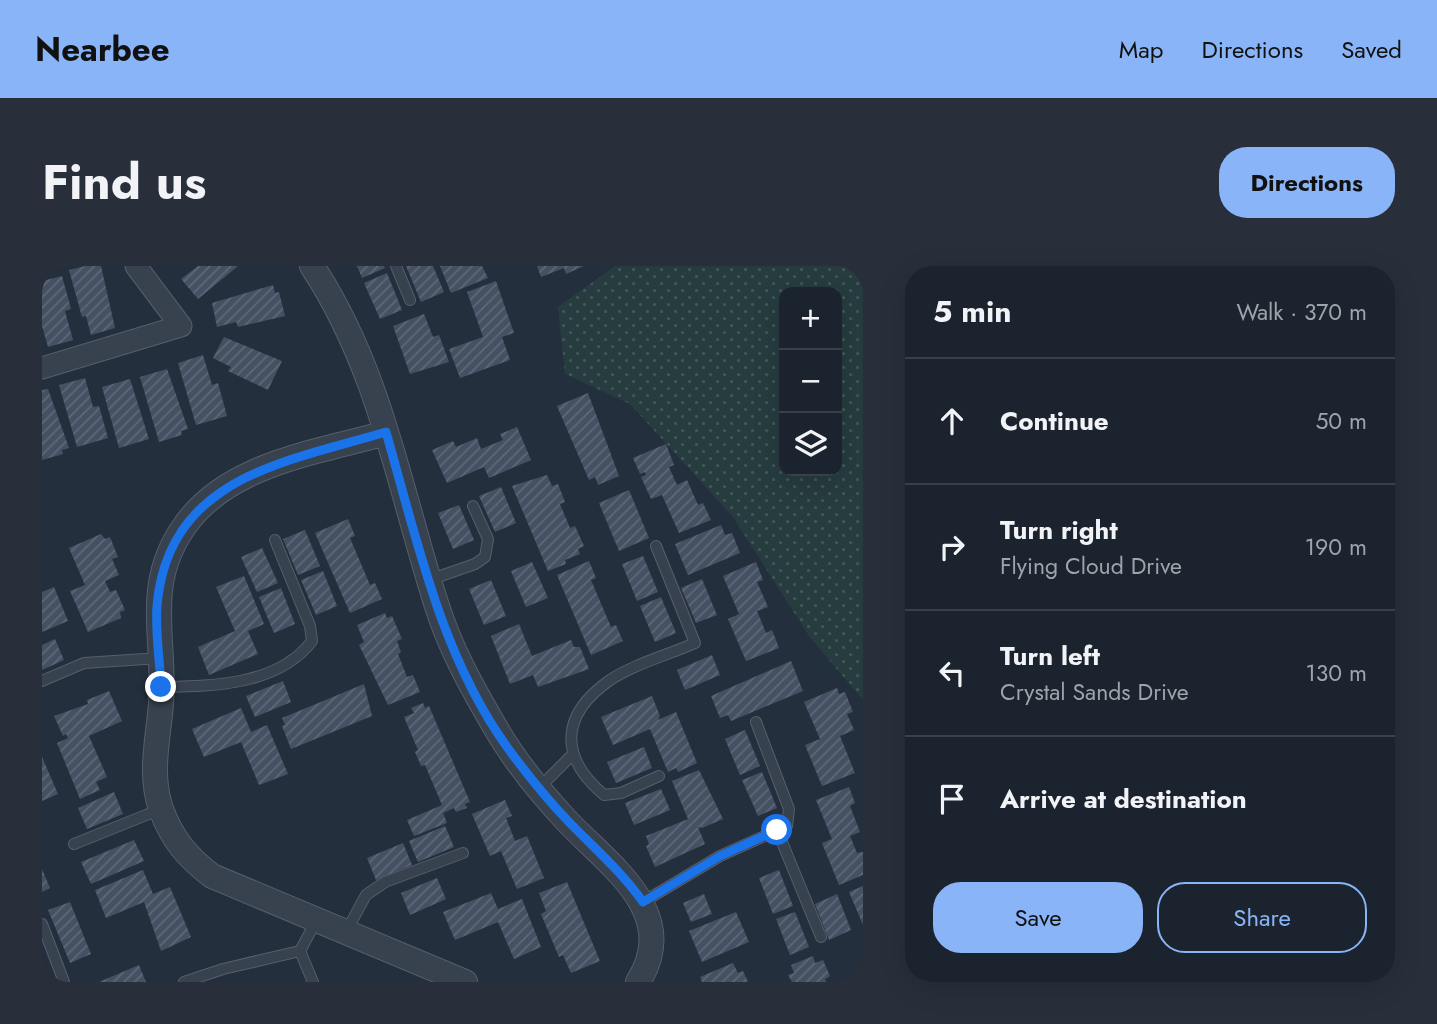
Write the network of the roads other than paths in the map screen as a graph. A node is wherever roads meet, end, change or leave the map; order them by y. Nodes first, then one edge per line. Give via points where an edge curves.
1 (136, 266) edge
2 (312, 266) edge
3 (396, 266) edge
4 (410, 300) dead end
5 (42, 368) edge
6 (386, 432) junction
7 (473, 506) dead end
8 (275, 540) dead end
9 (656, 546) dead end
10 (429, 580) junction
11 (160, 658) junction
12 (42, 681) edge
13 (161, 687) junction
14 (756, 722) dead end
15 (572, 755) junction
16 (659, 776) dead end
17 (538, 788) junction
18 (161, 809) junction
19 (777, 830) junction
20 (74, 844) dead end
21 (463, 853) dead end
22 (643, 902) junction
23 (317, 919) junction
24 (42, 924) edge
25 (346, 932) junction
26 (821, 937) dead end
27 (300, 951) junction
28 (640, 980) edge
29 (64, 982) edge
30 (184, 982) edge
31 (313, 982) edge
32 (465, 982) edge

1 - 5 street via 181,326
2 - 6 street via 362,356
3 - 4 lane
6 - 10 street
6 - 11 street via 258,470 219,491 194,515 165,565 157,607
7 - 10 lane via 488,539 485,557
8 - 13 lane via 312,641 289,662 242,681
9 - 15 lane via 695,643 611,679 596,691 576,713 570,737
10 - 17 street via 471,686
11 - 12 lane via 84,663
11 - 13 street
13 - 18 street via 153,778
14 - 19 lane via 789,809 787,826
15 - 16 lane via 588,781 604,795 621,793
15 - 17 lane
17 - 22 street
18 - 20 lane
18 - 23 street via 184,853 212,876
19 - 22 lane via 720,856
19 - 26 lane
21 - 25 lane via 385,882 366,895
22 - 28 street via 651,922 651,951
23 - 25 street
23 - 27 lane
24 - 29 lane
25 - 32 street
27 - 30 lane
27 - 31 lane

